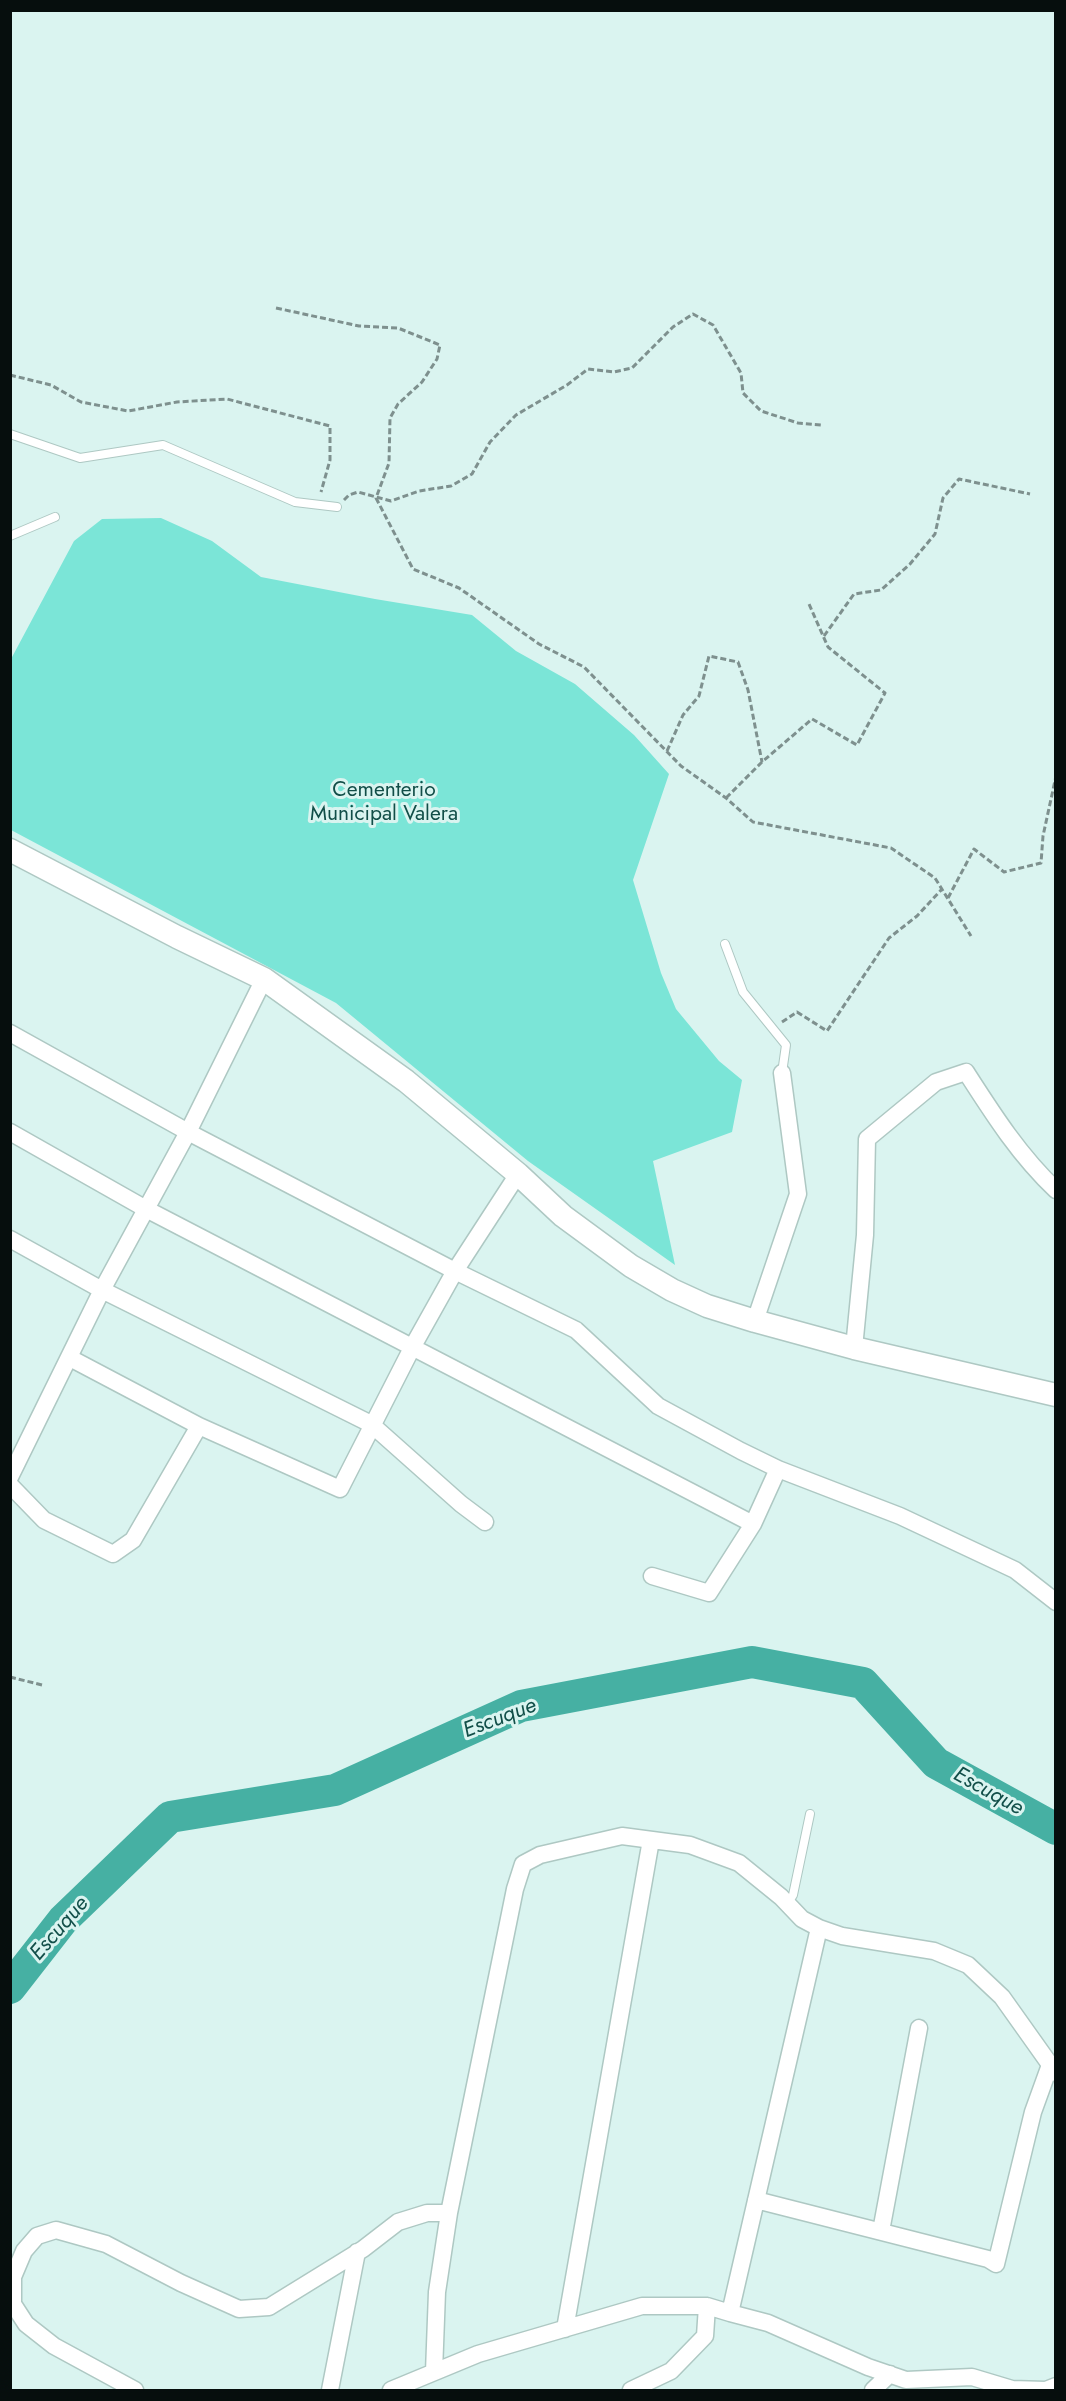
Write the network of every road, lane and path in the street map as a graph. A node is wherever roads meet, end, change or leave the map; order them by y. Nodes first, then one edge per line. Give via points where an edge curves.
1 (276, 308) dead end
2 (10, 375) edge
3 (821, 424) dead end
4 (10, 434) edge
5 (1030, 494) dead end
6 (376, 498) junction
7 (318, 505) junction
8 (337, 507) joint
9 (55, 517) dead end
10 (10, 536) edge
11 (809, 604) dead end
12 (824, 636) junction
13 (667, 752) junction
14 (762, 762) junction
15 (1056, 776) edge
16 (726, 798) junction
17 (10, 850) edge
18 (942, 888) junction
19 (948, 898) junction
20 (971, 936) dead end
21 (725, 944) dead end
22 (264, 979) junction
23 (773, 1030) junction
24 (10, 1033) edge
25 (782, 1073) joint
26 (10, 1132) edge
27 (188, 1132) junction
28 (518, 1174) junction
29 (1056, 1190) edge
30 (146, 1209) junction
31 (10, 1239) edge
32 (455, 1271) junction
33 (102, 1290) junction
34 (755, 1321) junction
35 (412, 1346) junction
36 (854, 1348) junction
37 (70, 1358) junction
38 (1056, 1395) edge
39 (371, 1424) junction
40 (199, 1426) junction
41 (778, 1469) junction
42 (10, 1477) edge
43 (10, 1485) edge
44 (485, 1522) dead end
45 (753, 1524) junction
46 (652, 1576) dead end
47 (1056, 1602) edge
48 (10, 1677) edge
49 (42, 1685) dead end
50 (810, 1814) dead end
51 (651, 1840) junction
52 (788, 1903) junction
53 (819, 1928) junction
54 (919, 2028) dead end
55 (1053, 2069) edge
56 (756, 2200) junction
57 (449, 2213) junction
58 (881, 2231) junction
59 (357, 2252) junction
60 (707, 2306) junction
61 (730, 2313) junction
62 (565, 2329) junction
63 (434, 2372) junction
64 (890, 2374) junction
65 (1056, 2386) edge
66 (1011, 2390) edge
67 (135, 2391) edge
68 (330, 2391) edge
69 (391, 2391) edge
70 (631, 2391) edge
71 (873, 2391) edge

1 - 6 path via 358,326 398,328 440,345 437,359 422,382 398,404 390,418 389,463
2 - 7 path via 51,385 81,402 128,411 177,402 227,399 330,426 330,460
3 - 6 path via 798,423 761,411 743,393 741,373 713,325 693,314 673,327 632,368 614,372 588,369 516,415 490,442 472,474 451,486 391,501
4 - 7 lane via 80,458 163,444 295,502
5 - 12 path via 959,479 944,498 935,534 910,564 881,591 854,594
6 - 8 path via 358,492
6 - 13 path via 413,569 459,588 539,644 584,667
7 - 8 lane
9 - 10 lane
11 - 12 path
12 - 14 path via 828,647 885,693 857,745 812,719
13 - 14 path via 683,715 699,696 709,656 738,662
13 - 16 path
14 - 16 path
15 - 19 path via 1041,863 1004,872 974,849
16 - 18 path via 753,822 891,848 935,878
17 - 22 main road
18 - 19 path
18 - 23 path via 917,916 889,938 827,1031 797,1012
19 - 20 path
21 - 23 lane via 743,992
22 - 27 street
22 - 28 main road via 406,1081
23 - 25 lane via 786,1045
24 - 27 street
25 - 34 street via 798,1194
26 - 30 street
27 - 30 street
27 - 32 street
28 - 32 street
28 - 34 main road via 563,1216 631,1266 707,1306
29 - 36 street via 998,1122 966,1072 936,1082 867,1139 865,1235
30 - 33 street
30 - 35 street
31 - 33 street
32 - 35 street
32 - 41 street via 576,1330 658,1406
33 - 37 street
33 - 39 street
34 - 36 main road
35 - 39 street
35 - 45 street
36 - 38 main road
37 - 40 street
37 - 42 street
39 - 40 street via 340,1489
39 - 44 street
40 - 43 street via 133,1540 113,1554 44,1520
41 - 45 street
41 - 47 street via 900,1516 1015,1570
45 - 46 street via 709,1593
48 - 49 path
50 - 52 lane
51 - 52 street via 690,1845 739,1863
51 - 57 street via 621,1836 540,1855 523,1864
51 - 62 street
52 - 53 street via 802,1919
53 - 55 street via 842,1936 934,1952 968,1965 1002,1997
53 - 56 street
54 - 58 street
55 - 58 street via 1033,2112 996,2264
56 - 58 street
56 - 61 street
57 - 59 street via 427,2213 398,2222
57 - 63 street via 437,2292
59 - 67 street via 269,2307 239,2309 106,2244 56,2230 37,2236 24,2251 13,2277 13,2304 26,2324 54,2346
59 - 68 street
60 - 61 street
60 - 62 street via 642,2306
60 - 70 street via 705,2336 671,2371
61 - 64 street via 768,2323
62 - 63 street via 478,2354
63 - 69 street
64 - 66 street via 906,2380 972,2377
64 - 71 street
65 - 66 street via 1046,2390

